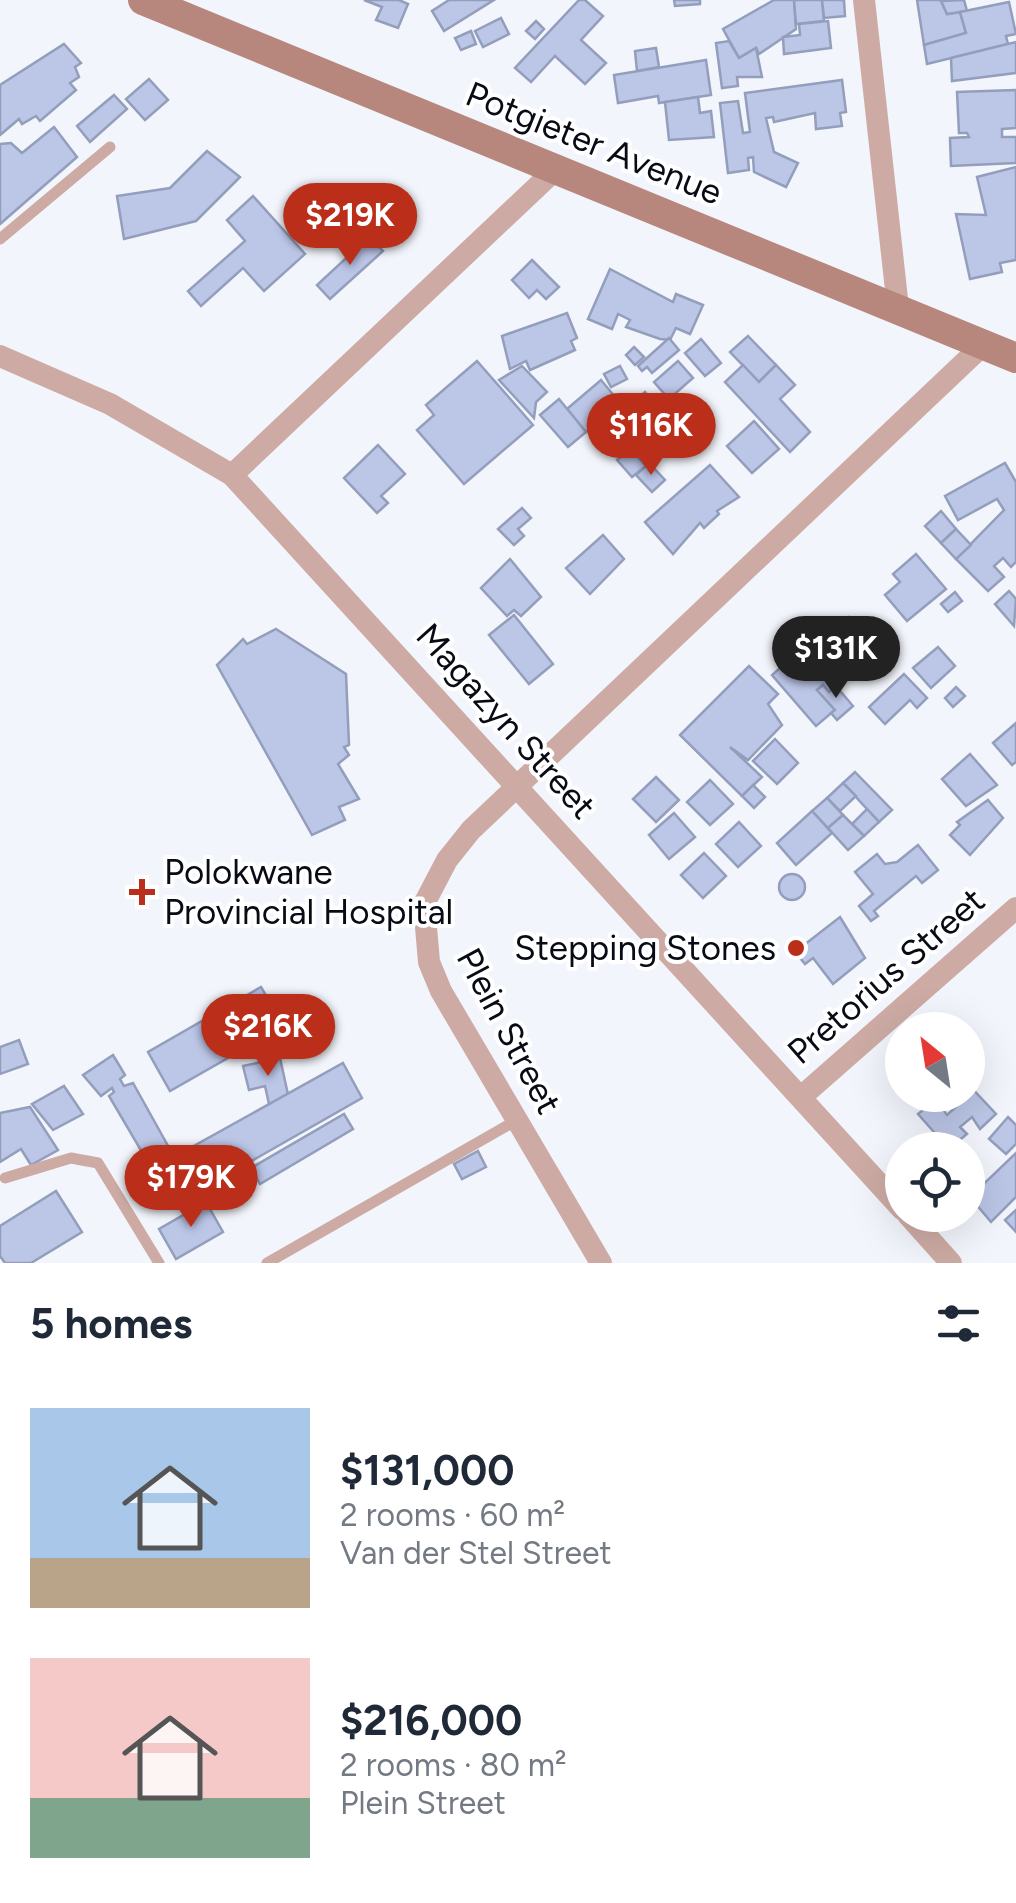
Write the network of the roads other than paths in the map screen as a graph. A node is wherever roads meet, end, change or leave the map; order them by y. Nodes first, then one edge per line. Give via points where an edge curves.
1 (144, 0) edge
2 (864, 0) edge
3 (110, 147) dead end
4 (557, 168) junction
5 (0, 239) edge
6 (898, 308) junction
7 (984, 344) junction
8 (0, 356) edge
9 (1016, 358) edge
10 (232, 475) junction
11 (517, 786) junction
12 (1016, 908) edge
13 (802, 1097) junction
14 (516, 1120) junction
15 (5, 1178) dead end
16 (885, 1190) edge
17 (923, 1232) edge
18 (159, 1263) edge
19 (267, 1263) edge
20 (601, 1263) edge
21 (951, 1263) edge

1 - 4 street, Potgieter Avenue
2 - 6 street
3 - 5 lane
4 - 6 street, Potgieter Avenue
4 - 10 street
6 - 7 street, Potgieter Avenue
7 - 9 street, Potgieter Avenue
7 - 11 street, Plein Street
8 - 10 street, Magazyn Street via 110,404
10 - 11 street, Magazyn Street
11 - 13 street, Magazyn Street
11 - 14 street, Plein Street via 446,860 424,904 429,962 441,991
12 - 13 street, Pretorius Street
13 - 16 street, Magazyn Street
14 - 19 lane
14 - 20 street, Plein Street
15 - 18 lane via 71,1158 98,1164
17 - 21 street

